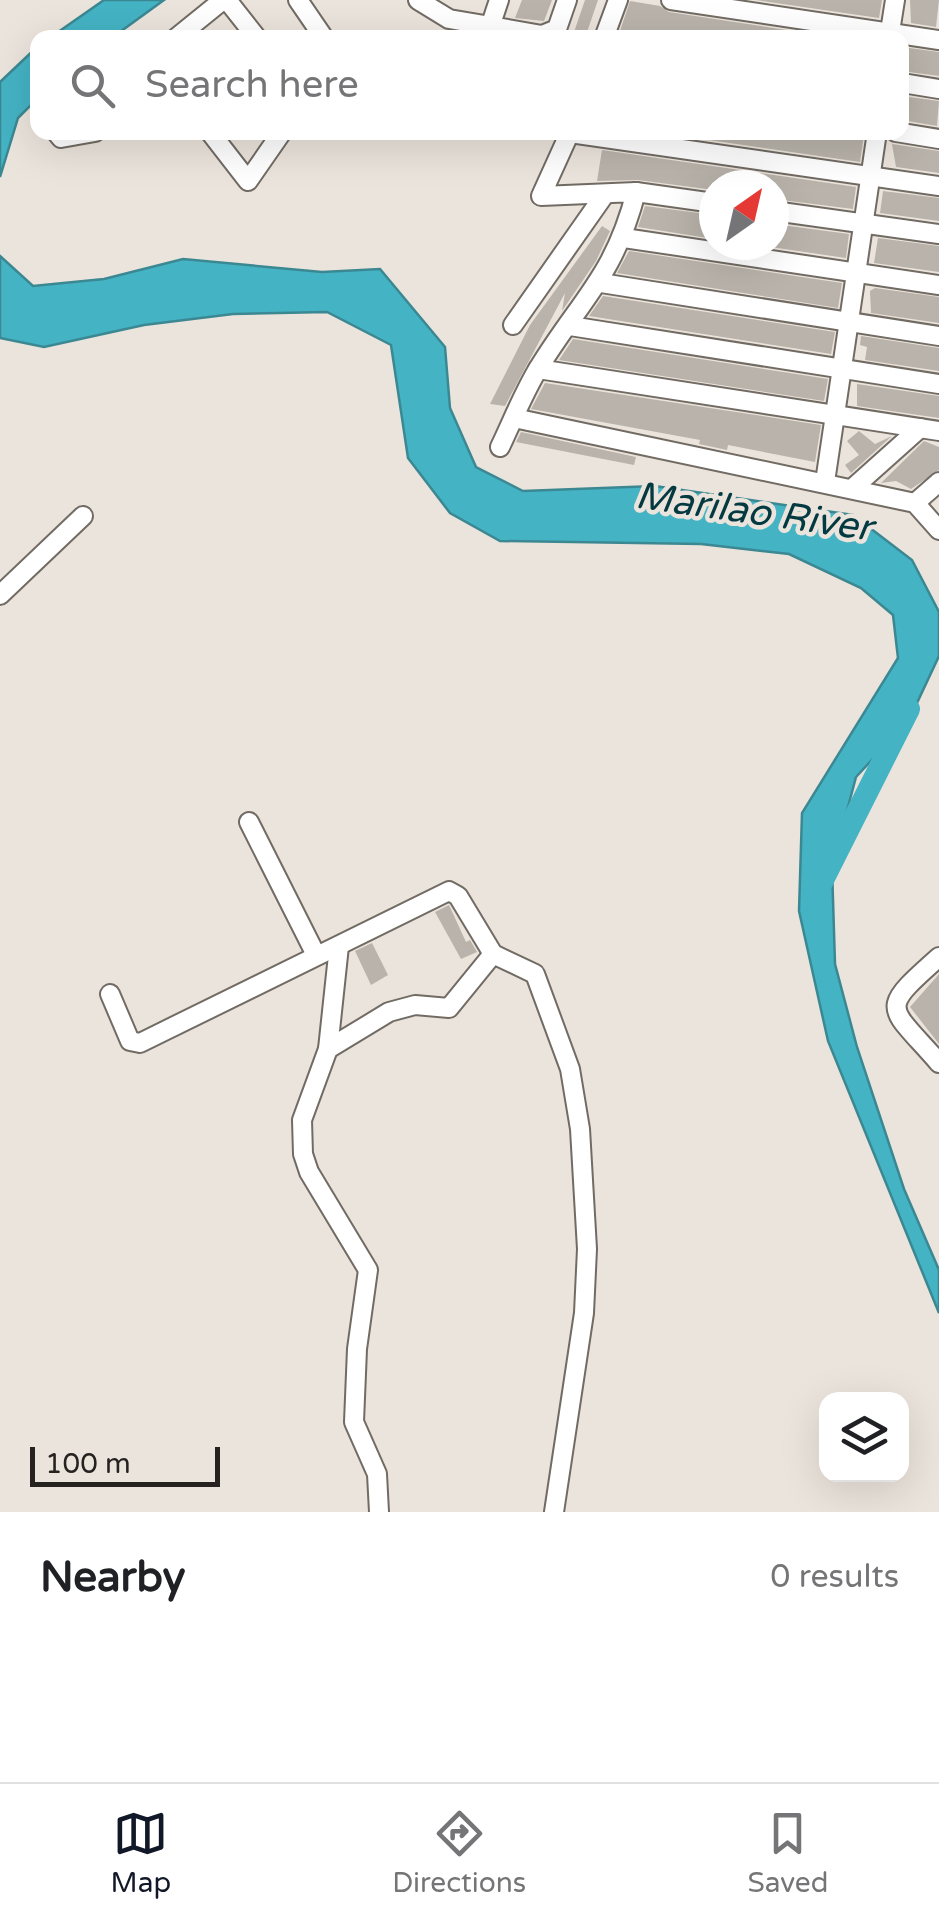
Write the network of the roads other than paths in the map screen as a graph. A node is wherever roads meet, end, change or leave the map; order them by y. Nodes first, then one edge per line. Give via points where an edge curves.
1 (225, 0) edge
2 (298, 0) edge
3 (500, 0) edge
4 (567, 0) edge
5 (618, 0) edge
6 (671, 0) edge
7 (895, 0) edge
8 (429, 3) edge
9 (490, 27) junction
10 (191, 30) edge
11 (249, 30) edge
12 (319, 30) edge
13 (517, 30) edge
14 (554, 30) edge
15 (607, 30) edge
16 (853, 30) edge
17 (890, 30) edge
18 (909, 38) edge
19 (939, 40) edge
20 (909, 84) edge
21 (939, 89) edge
22 (909, 134) edge
23 (939, 139) edge
24 (216, 140) edge
25 (273, 140) edge
26 (567, 140) edge
27 (620, 140) edge
28 (877, 140) edge
29 (871, 175) junction
30 (939, 186) edge
31 (636, 192) junction
32 (605, 194) junction
33 (699, 201) edge
34 (789, 213) edge
35 (864, 223) junction
36 (939, 234) edge
37 (624, 238) junction
38 (860, 272) junction
39 (601, 284) junction
40 (939, 284) edge
41 (850, 322) junction
42 (512, 324) dead end
43 (570, 326) junction
44 (939, 336) edge
45 (538, 369) junction
46 (843, 370) junction
47 (939, 384) edge
48 (836, 416) junction
49 (514, 418) junction
50 (930, 429) edge
51 (500, 447) dead end
52 (825, 482) junction
53 (939, 482) edge
54 (854, 487) junction
55 (915, 503) junction
56 (83, 516) dead end
57 (939, 530) edge
58 (0, 595) edge
59 (250, 822) dead end
60 (339, 946) junction
61 (316, 954) junction
62 (493, 954) junction
63 (939, 957) edge
64 (110, 994) dead end
65 (328, 1049) junction
66 (939, 1063) edge
67 (379, 1512) edge
68 (554, 1512) edge

1 - 10 street
1 - 11 street
2 - 12 street
3 - 9 street
4 - 14 street
5 - 15 street
6 - 16 street
7 - 17 street
8 - 9 street via 449,19
9 - 13 street
18 - 19 street
20 - 21 street
22 - 23 street
24 - 25 street via 248,182
26 - 32 street via 540,196
27 - 29 street
28 - 29 street
29 - 30 street
29 - 35 street
31 - 32 street
31 - 33 street
31 - 37 street
32 - 42 street
34 - 35 street
35 - 36 street
35 - 38 street
37 - 38 street
37 - 39 street
38 - 40 street
38 - 41 street
39 - 41 street
39 - 43 street
41 - 44 street
41 - 46 street
43 - 45 street
43 - 46 street
45 - 48 street
45 - 49 street
46 - 47 street
46 - 48 street
48 - 50 street
48 - 52 street
49 - 51 street
49 - 52 street
50 - 54 street
52 - 54 street
53 - 55 street
54 - 55 street
55 - 57 street
56 - 58 street
59 - 61 street
60 - 61 street
60 - 62 street via 449,891
60 - 65 street
61 - 64 street via 140,1043 130,1041
62 - 65 street via 448,1008 415,1005 389,1012
62 - 68 street via 529,969 540,982 570,1068 580,1129 584,1312
63 - 66 street via 897,994 895,1005
65 - 67 street via 302,1120 303,1154 368,1270 354,1422 376,1474

